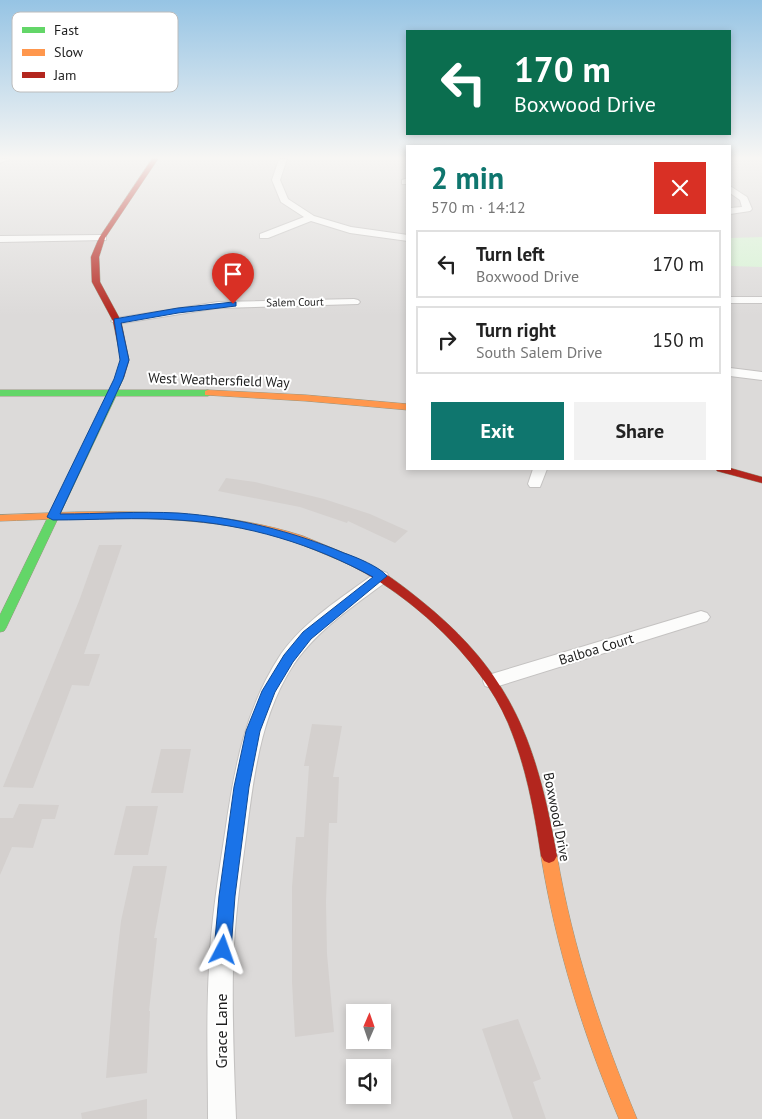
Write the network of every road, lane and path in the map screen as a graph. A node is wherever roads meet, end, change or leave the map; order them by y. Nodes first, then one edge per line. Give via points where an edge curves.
1 (120, 211) edge
2 (301, 211) edge
3 (311, 218) junction
4 (264, 236) dead end
5 (102, 238) junction
6 (406, 238) edge
7 (0, 239) edge
8 (731, 300) edge
9 (762, 300) edge
10 (354, 302) dead end
11 (117, 321) junction
12 (731, 372) edge
13 (762, 376) edge
14 (114, 392) junction
15 (0, 394) edge
16 (406, 407) edge
17 (540, 470) edge
18 (726, 470) edge
19 (762, 480) edge
20 (535, 484) dead end
21 (53, 517) junction
22 (0, 518) edge
23 (382, 576) junction
24 (700, 617) dead end
25 (0, 628) edge
26 (492, 681) junction
27 (222, 1119) edge
28 (628, 1119) edge

1 - 5 street
2 - 3 street
3 - 4 street
3 - 6 street via 350,230
5 - 7 street
5 - 11 street via 95,257 94,277
8 - 9 street
10 - 11 street, Salem Court via 218,305
11 - 14 street via 125,360
12 - 13 street
14 - 15 street, West Weathersfield Way
14 - 16 street, West Weathersfield Way via 285,396
14 - 21 street
17 - 20 street
18 - 19 street
21 - 22 street, Boxwood Drive
21 - 23 street, Boxwood Drive via 178,517 243,525 323,548
21 - 25 street
23 - 26 street, Boxwood Drive via 442,623
23 - 27 street, Grace Lane via 307,635 269,691 253,731 242,787 224,932 220,1025
24 - 26 street, Balboa Court
26 - 28 street, Boxwood Drive via 528,753 541,803 562,927 598,1044

